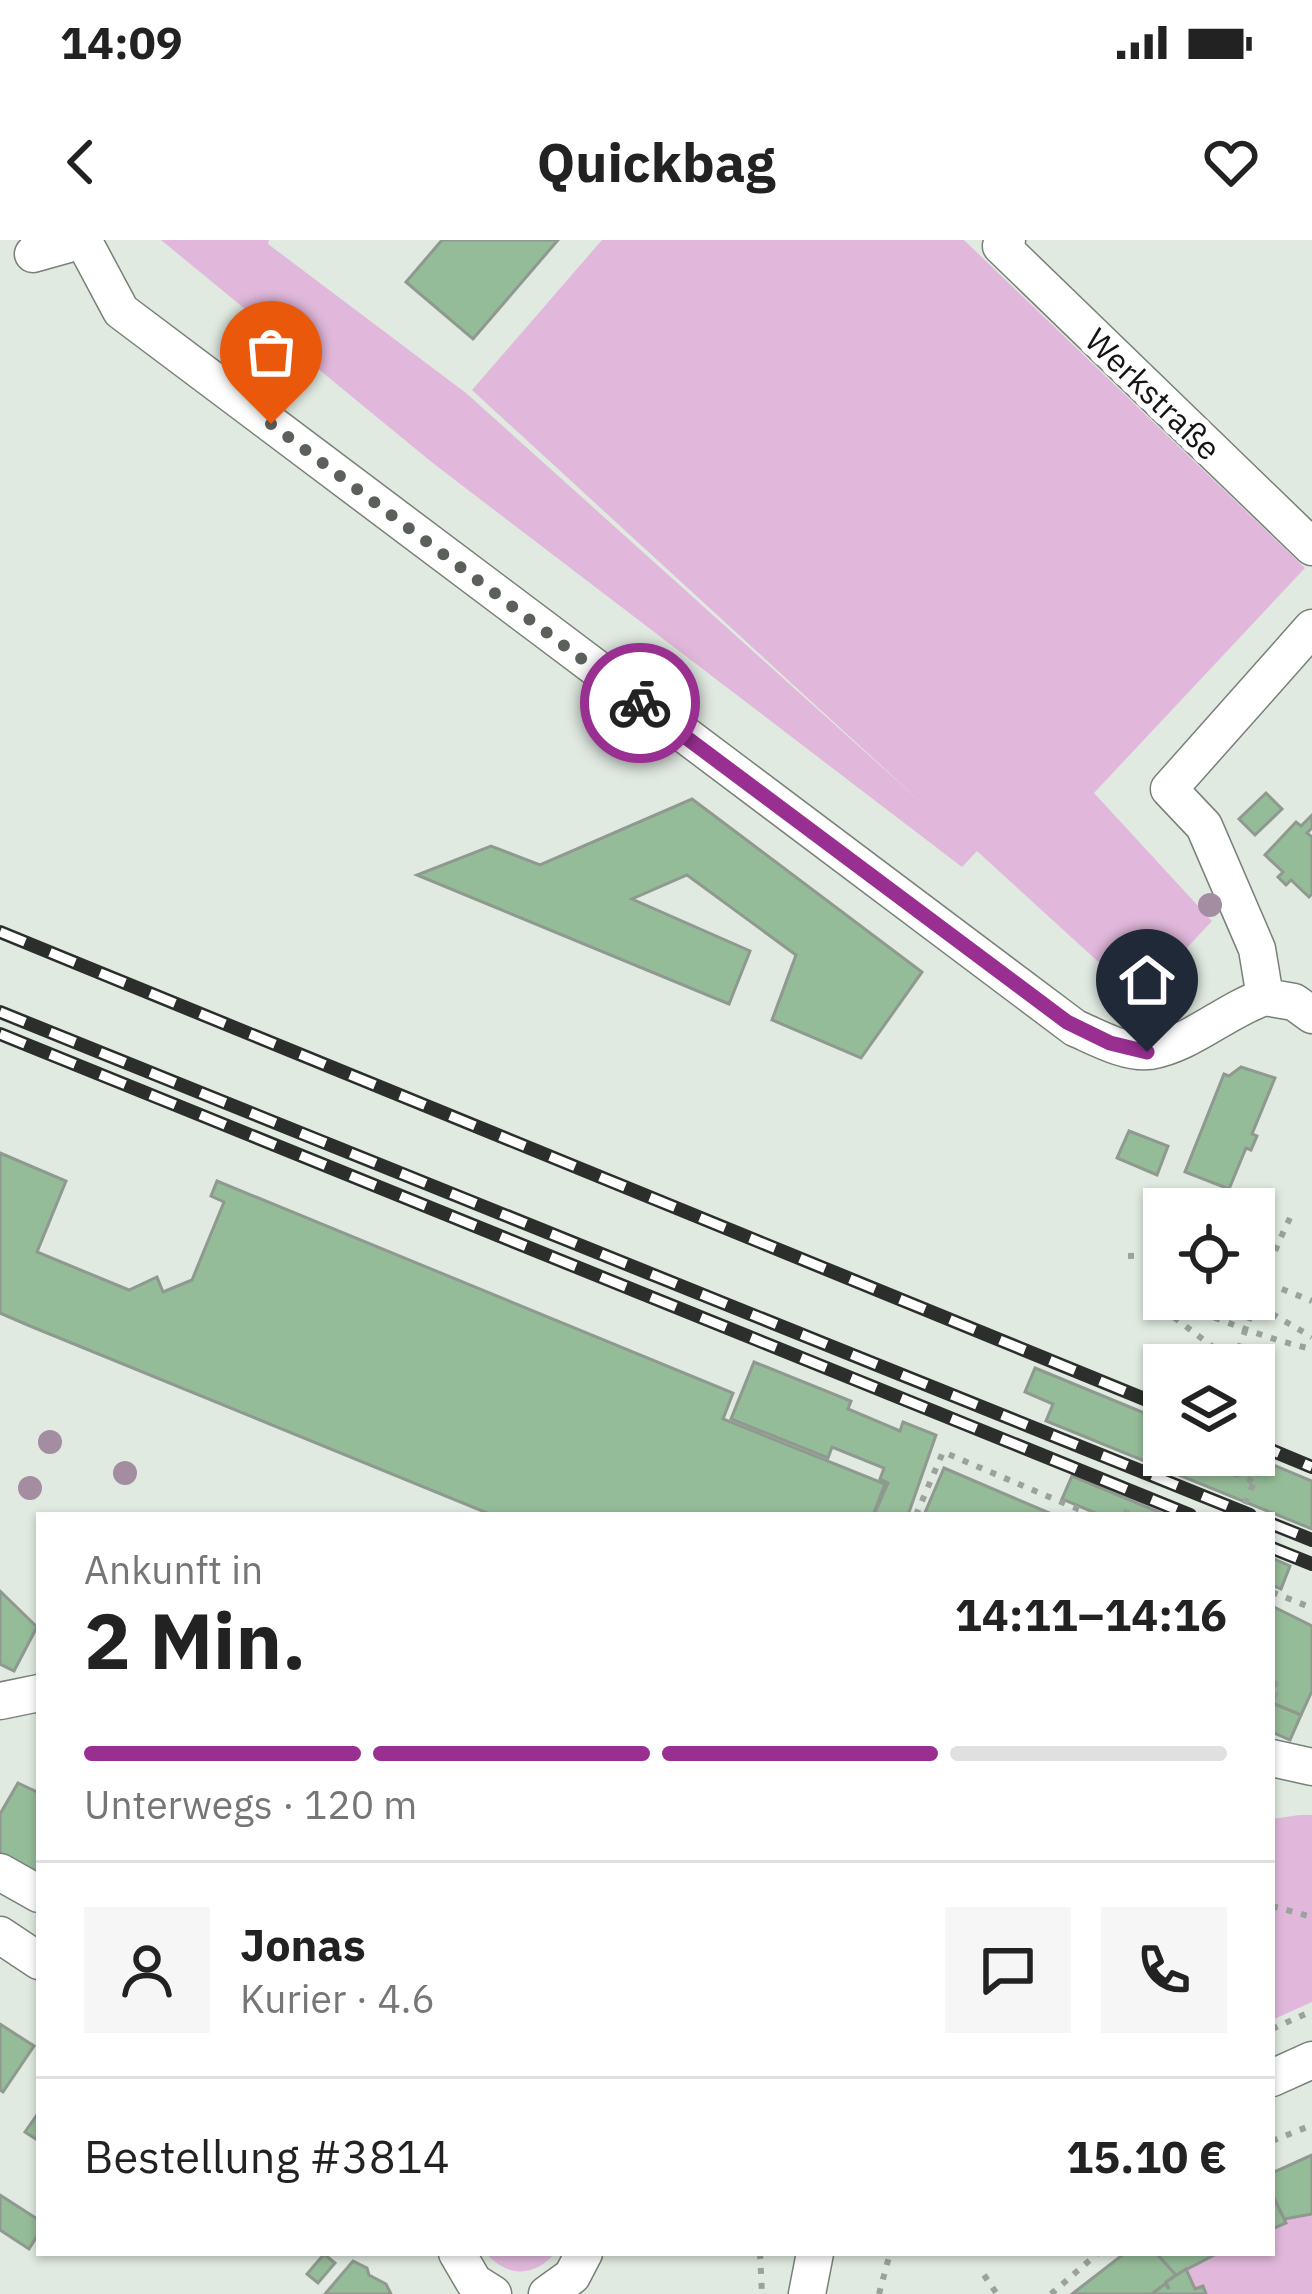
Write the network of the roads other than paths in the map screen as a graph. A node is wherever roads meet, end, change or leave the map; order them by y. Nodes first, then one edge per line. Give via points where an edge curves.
1 (1007, 240) edge
2 (33, 254) dead end
3 (1312, 548) edge
4 (1312, 628) edge
5 (1265, 997) junction
6 (1312, 1015) edge
7 (36, 1694) edge
8 (0, 1701) edge
9 (1275, 1759) edge
10 (1312, 1768) edge
11 (1275, 1770) edge
12 (0, 1872) edge
13 (36, 1892) edge
14 (0, 1935) edge
15 (36, 1958) edge
16 (1312, 2060) edge
17 (1275, 2077) edge
18 (814, 2256) edge
19 (807, 2294) edge

1 - 3 street, Werkstraße via 1001,246
2 - 5 street via 83,240 121,311 1076,1028 1147,1052
4 - 5 street via 1169,789 1204,826 1257,949
5 - 6 street
7 - 8 street
9 - 10 street
10 - 11 street
12 - 13 street
14 - 15 street
16 - 17 street
18 - 19 street

